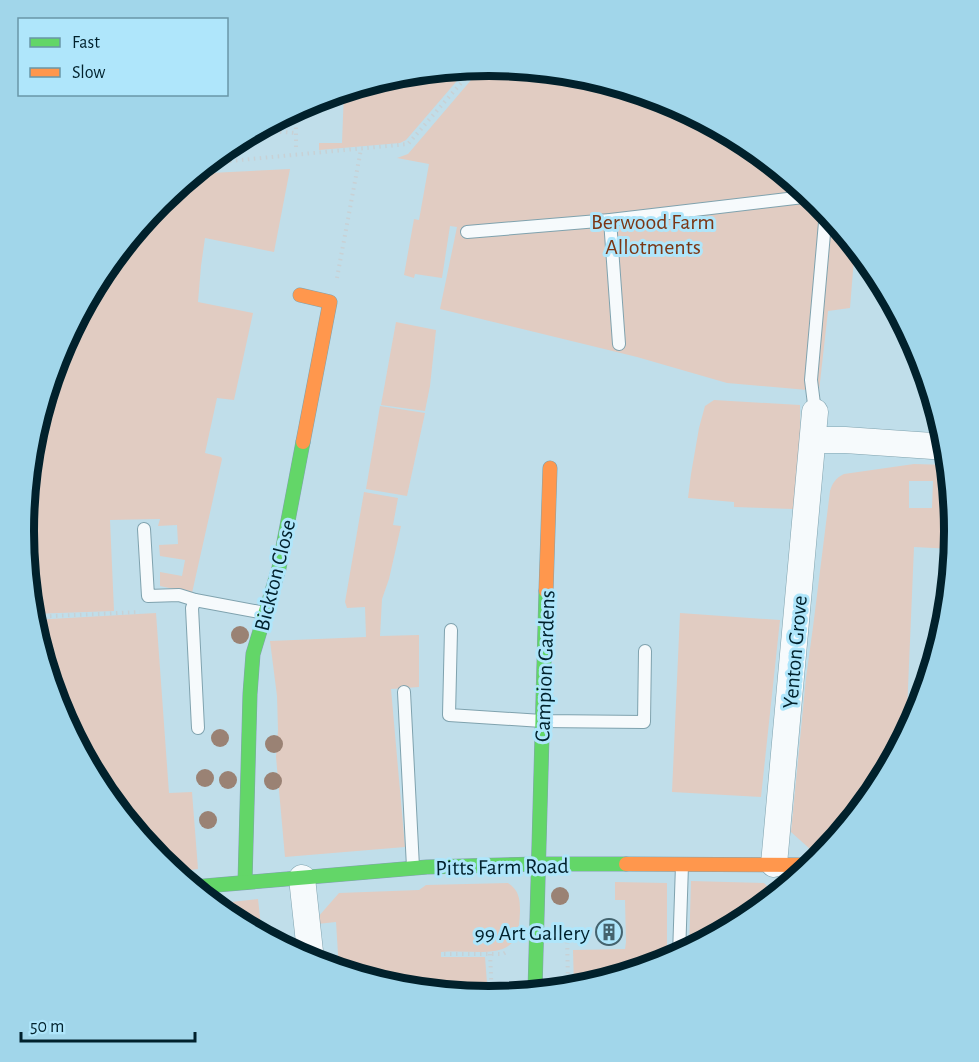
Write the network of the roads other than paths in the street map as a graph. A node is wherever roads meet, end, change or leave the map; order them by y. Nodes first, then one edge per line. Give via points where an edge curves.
1 (799, 198) edge
2 (610, 220) junction
3 (825, 224) edge
4 (467, 232) dead end
5 (300, 295) dead end
6 (619, 344) dead end
7 (815, 412) joint
8 (814, 440) junction
9 (937, 446) edge
10 (550, 468) dead end
11 (144, 530) dead end
12 (195, 600) junction
13 (266, 613) junction
14 (451, 630) dead end
15 (645, 651) dead end
16 (404, 692) dead end
17 (542, 721) junction
18 (198, 728) dead end
19 (538, 864) junction
20 (682, 864) junction
21 (413, 868) junction
22 (795, 868) edge
23 (302, 878) junction
24 (245, 882) junction
25 (205, 886) edge
26 (679, 944) edge
27 (310, 949) edge
28 (535, 983) edge

1 - 2 lane
2 - 4 lane
2 - 6 lane
3 - 7 lane via 811,380
5 - 13 street, Bickton Close via 330,302 279,568
7 - 8 street, Yenton Grove
8 - 9 street
8 - 22 street, Yenton Grove
10 - 17 street, Campion Gardens
11 - 12 lane via 148,597 179,595
12 - 13 lane
12 - 18 lane via 192,608
13 - 24 street, Bickton Close via 254,654 250,694
14 - 17 lane via 449,715
15 - 17 lane via 644,722
16 - 21 lane
17 - 19 street, Campion Gardens
19 - 20 street, Pitts Farm Road
19 - 21 street, Pitts Farm Road
19 - 28 street, Campion Gardens
20 - 22 street, Pitts Farm Road
20 - 26 lane
21 - 23 street, Pitts Farm Road
23 - 24 street, Pitts Farm Road
23 - 27 street
24 - 25 street, Pitts Farm Road

